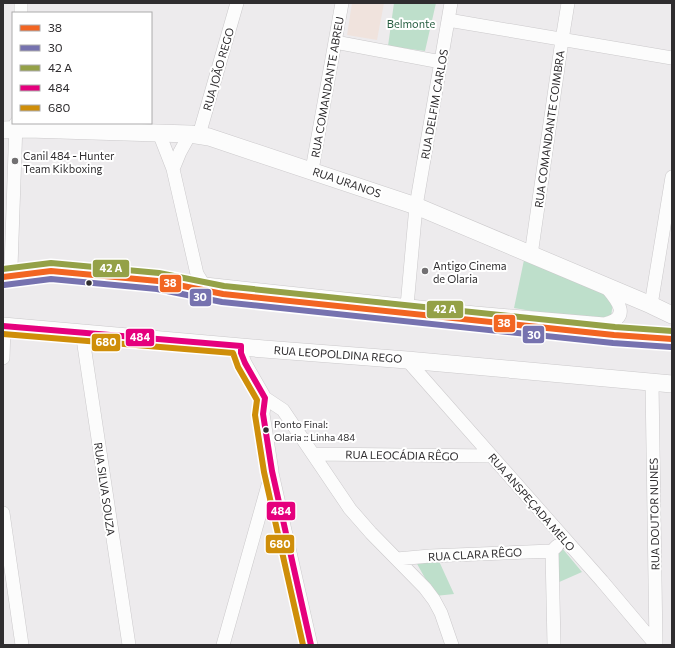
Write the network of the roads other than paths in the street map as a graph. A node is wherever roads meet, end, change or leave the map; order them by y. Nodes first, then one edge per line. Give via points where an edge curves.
1 (237, 3) edge
2 (342, 3) edge
3 (451, 3) edge
4 (568, 3) edge
5 (448, 20) junction
6 (562, 40) junction
7 (335, 42) junction
8 (672, 58) edge
9 (441, 62) junction
10 (12, 127) edge
11 (159, 133) junction
12 (195, 134) junction
13 (173, 169) junction
14 (312, 170) junction
15 (672, 177) edge
16 (416, 206) junction
17 (531, 256) junction
18 (10, 267) dead end
19 (606, 286) junction
20 (651, 305) junction
21 (407, 306) junction
22 (672, 315) edge
23 (3, 326) edge
24 (82, 332) junction
25 (241, 346) junction
26 (3, 358) edge
27 (407, 360) junction
28 (652, 382) junction
29 (672, 384) edge
30 (265, 398) junction
31 (313, 454) junction
32 (491, 456) junction
33 (272, 472) junction
34 (3, 512) edge
35 (564, 538) junction
36 (552, 551) junction
37 (397, 559) junction
38 (8, 578) edge
39 (22, 645) edge
40 (129, 645) edge
41 (222, 645) edge
42 (311, 645) edge
43 (452, 645) edge
44 (554, 645) edge
45 (656, 645) edge

1 - 12 street, RUA JOÃO REGO
2 - 7 street, RUA COMANDANTE ABREU
3 - 5 street, RUA DELFIM CARLOS
4 - 6 street, RUA COMANDANTE COIMBRA
5 - 6 street
5 - 9 street, RUA DELFIM CARLOS
6 - 8 street
6 - 17 street, RUA COMANDANTE COIMBRA
7 - 9 street
7 - 14 street, RUA COMANDANTE ABREU
9 - 16 street, RUA DELFIM CARLOS
10 - 11 main road, RUA URANOS
10 - 18 street
11 - 12 main road, RUA URANOS
11 - 13 street
12 - 13 street, RUA JOÃO REGO via 183,145
12 - 14 main road, RUA URANOS
13 - 21 street via 197,274 202,282 208,285
14 - 16 main road, RUA URANOS
15 - 20 street
16 - 17 main road, RUA URANOS
16 - 21 street, RUA DELFIM CARLOS
17 - 19 main road, RUA URANOS
19 - 20 main road, RUA URANOS
19 - 21 street via 616,298 621,312 613,322 604,324
20 - 22 main road, RUA URANOS
23 - 24 main road, RUA LEOPOLDINA REGO
23 - 26 street
24 - 25 main road, RUA LEOPOLDINA REGO
24 - 40 street, RUA SILVA SOUZA
25 - 27 main road, RUA LEOPOLDINA REGO
25 - 30 street via 245,363
27 - 28 main road, RUA LEOPOLDINA REGO
27 - 32 street, RUA ANSPEÇADA MELO
28 - 29 main road, RUA LEOPOLDINA REGO
28 - 45 street, RUA DOUTOR NUNES
30 - 31 street via 280,406
30 - 33 street via 263,414
31 - 32 street, RUA LEOCÁDIA RÊGO
31 - 37 street via 350,509
32 - 35 street, RUA ANSPEÇADA MELO
33 - 41 street
33 - 42 street
34 - 38 street
35 - 36 street
35 - 45 street, RUA ANSPEÇADA MELO
36 - 37 street, RUA CLARA RÊGO
36 - 44 street
37 - 43 street via 434,600
38 - 39 street

